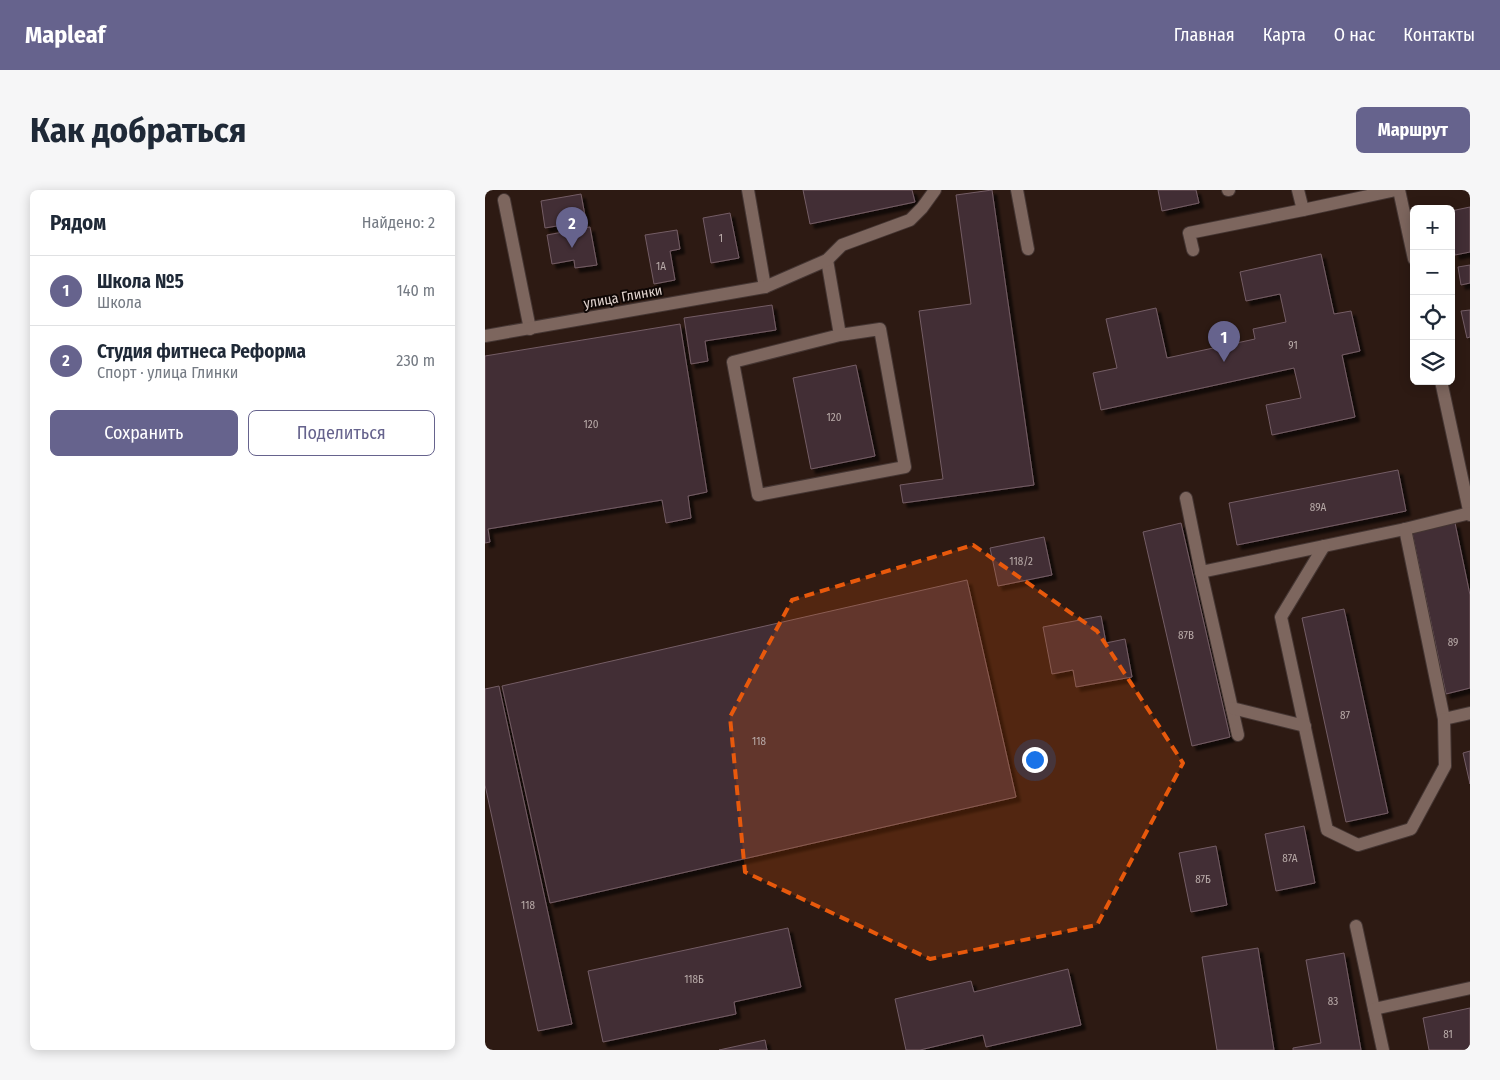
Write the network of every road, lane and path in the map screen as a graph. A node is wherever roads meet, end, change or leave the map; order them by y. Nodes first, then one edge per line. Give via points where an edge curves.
1 (748, 190) edge
2 (935, 190) edge
3 (1017, 190) edge
4 (1298, 190) edge
5 (1397, 190) edge
6 (504, 200) dead end
7 (1303, 210) junction
8 (1028, 249) dead end
9 (1193, 250) dead end
10 (1412, 250) edge
11 (827, 260) junction
12 (765, 286) junction
13 (530, 328) junction
14 (840, 335) junction
15 (485, 336) edge
16 (1442, 385) edge
17 (1186, 498) dead end
18 (1470, 514) edge
19 (1405, 529) junction
20 (1324, 546) junction
21 (1201, 572) junction
22 (1232, 708) junction
23 (1470, 713) edge
24 (1444, 719) junction
25 (1305, 726) junction
26 (1238, 735) dead end
27 (1356, 926) dead end
28 (1470, 988) edge
29 (1374, 1009) junction
30 (1383, 1050) edge

1 - 12 street
2 - 11 street, улица Глинки via 910,220 843,245
3 - 8 street
4 - 7 street
5 - 7 street
5 - 10 street
6 - 13 street
7 - 9 street via 1189,233
11 - 12 street, улица Глинки
11 - 14 street
12 - 13 street, улица Глинки
13 - 15 street, улица Глинки
14 - 14 street via 880,329 905,466 758,494 733,362
16 - 18 street
17 - 21 street
18 - 19 street
19 - 20 street
19 - 24 street
20 - 21 street
20 - 25 street via 1281,617
21 - 22 street
22 - 25 street
22 - 26 street
23 - 24 street
24 - 25 street via 1445,766 1411,829 1358,845 1327,830
27 - 29 street
28 - 29 street
29 - 30 street

